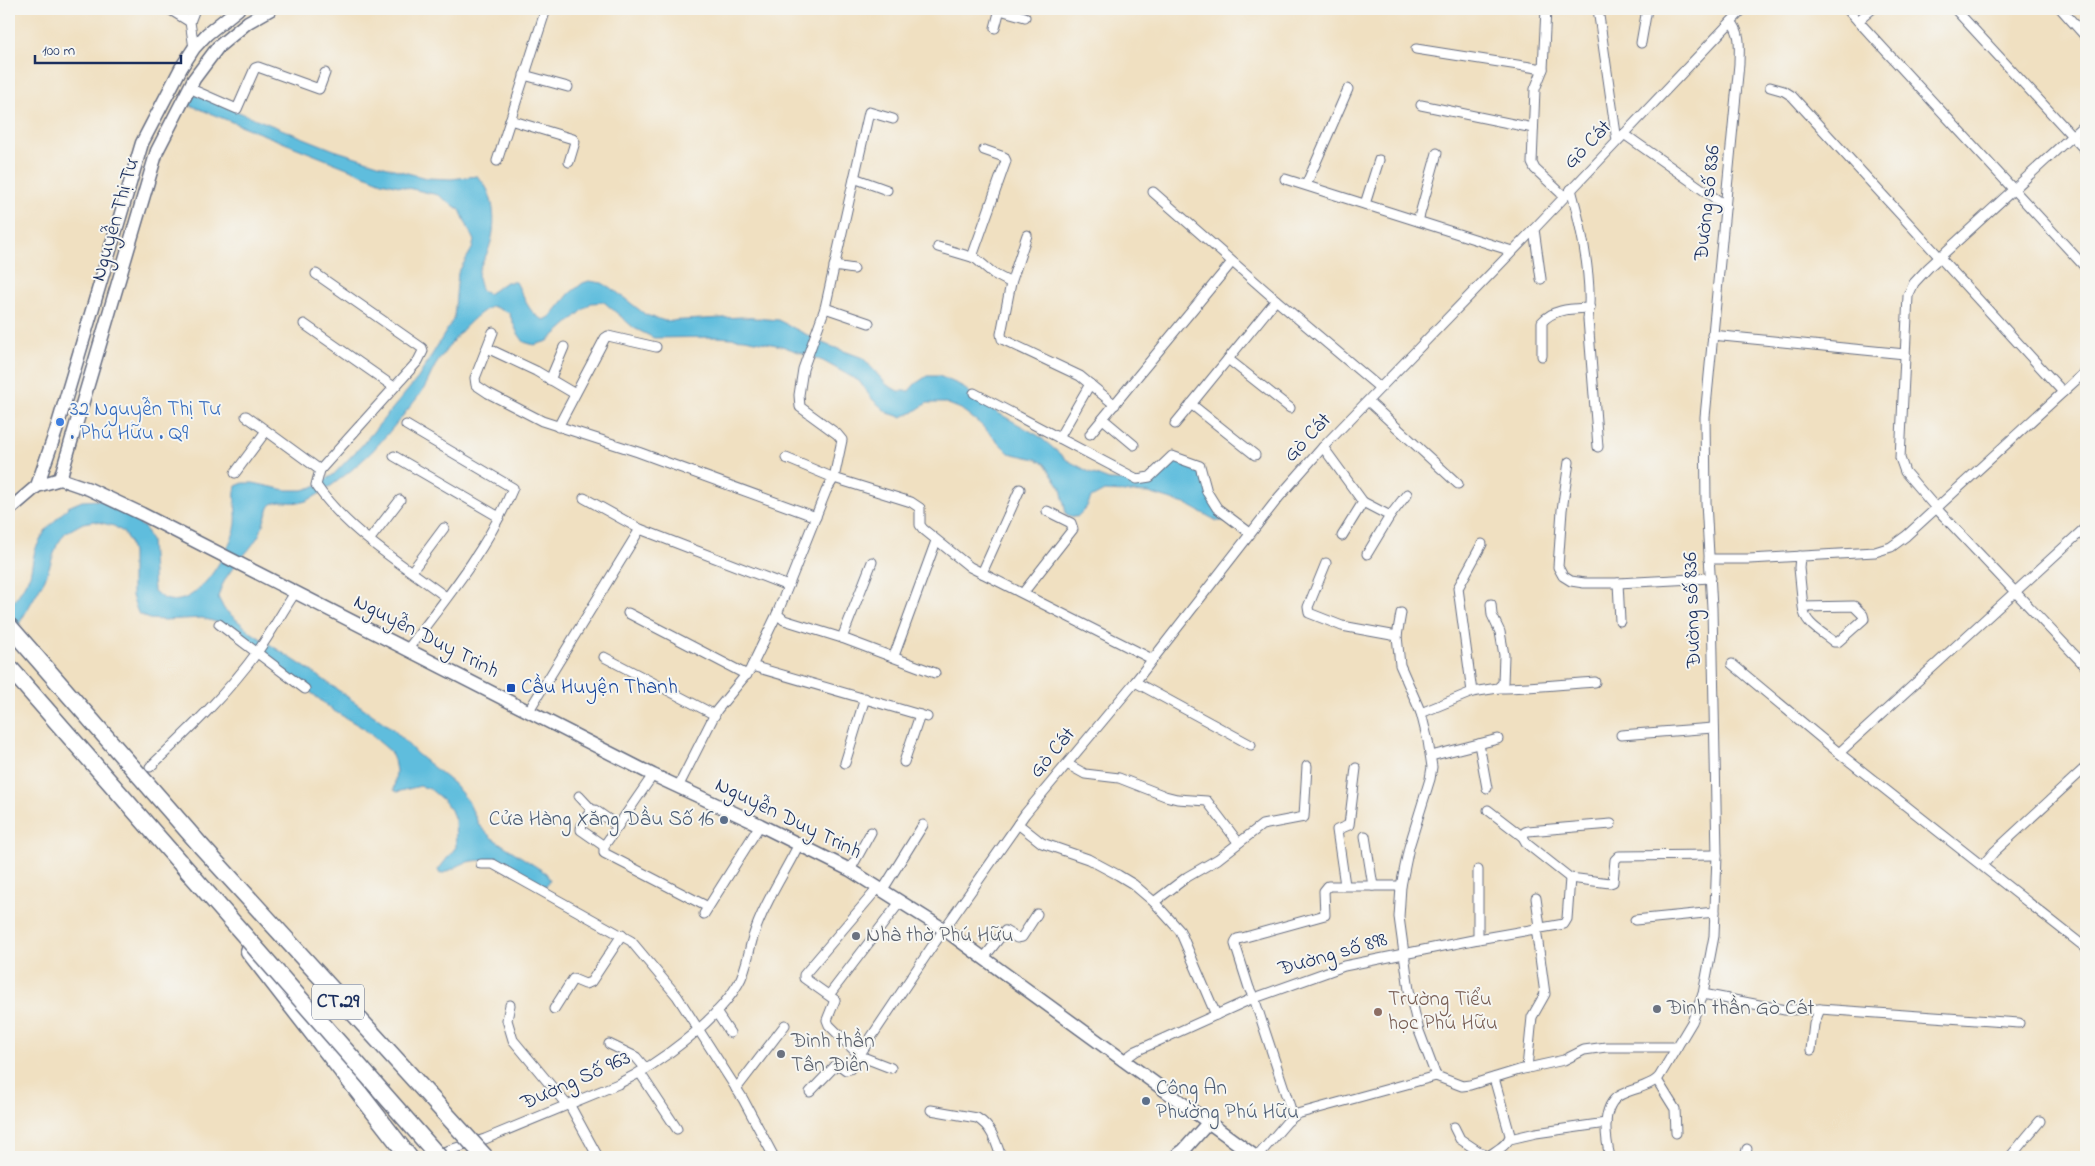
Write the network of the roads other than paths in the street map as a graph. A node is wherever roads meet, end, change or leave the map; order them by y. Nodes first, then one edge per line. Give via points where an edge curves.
1 (169, 9) edge
2 (195, 9) edge
3 (238, 9) edge
4 (271, 9) edge
5 (546, 9) edge
6 (1000, 9) edge
7 (1546, 9) edge
8 (1598, 9) edge
9 (1647, 9) edge
10 (1741, 9) edge
11 (1847, 9) edge
12 (1872, 9) edge
13 (1955, 9) edge
14 (2060, 9) edge
15 (1025, 17) dead end
16 (1858, 21) junction
17 (190, 22) junction
18 (1731, 22) junction
19 (995, 28) dead end
20 (2086, 37) edge
21 (1641, 43) dead end
22 (194, 48) junction
23 (1416, 49) dead end
24 (1543, 69) junction
25 (325, 74) dead end
26 (524, 75) junction
27 (568, 87) dead end
28 (1770, 87) dead end
29 (189, 88) junction
30 (1348, 88) dead end
31 (1421, 105) dead end
32 (889, 117) dead end
33 (510, 120) junction
34 (2086, 123) edge
35 (1533, 128) junction
36 (1624, 134) junction
37 (2072, 136) junction
38 (1617, 141) junction
39 (984, 150) dead end
40 (2086, 151) edge
41 (1437, 153) dead end
42 (1379, 160) dead end
43 (496, 161) dead end
44 (570, 162) dead end
45 (859, 179) junction
46 (1285, 179) dead end
47 (1306, 185) junction
48 (2013, 189) junction
49 (887, 190) dead end
50 (1153, 192) dead end
51 (1567, 192) junction
52 (1364, 204) junction
53 (1726, 206) junction
54 (1418, 221) junction
55 (1534, 229) junction
56 (1027, 236) dead end
57 (938, 247) dead end
58 (1512, 251) junction
59 (972, 257) junction
60 (1940, 258) junction
61 (1232, 262) junction
62 (836, 266) junction
63 (852, 268) dead end
64 (2086, 268) edge
65 (316, 274) dead end
66 (1541, 279) dead end
67 (1010, 283) junction
68 (1276, 300) junction
69 (1590, 308) junction
70 (829, 310) junction
71 (869, 323) dead end
72 (304, 324) dead end
73 (493, 332) dead end
74 (1712, 335) junction
75 (656, 347) dead end
76 (487, 348) junction
77 (564, 348) dead end
78 (1905, 354) junction
79 (1542, 356) dead end
80 (1228, 359) junction
81 (2086, 371) edge
82 (550, 380) junction
83 (1090, 384) junction
84 (394, 388) junction
85 (1380, 388) junction
86 (2063, 392) junction
87 (974, 393) dead end
88 (575, 394) junction
89 (1368, 401) junction
90 (1192, 404) junction
91 (1115, 405) junction
92 (1290, 408) dead end
93 (246, 416) dead end
94 (1103, 419) junction
95 (1175, 424) dead end
96 (406, 425) dead end
97 (558, 426) junction
98 (266, 431) junction
99 (1090, 434) dead end
100 (1059, 438) junction
101 (1134, 445) dead end
102 (1322, 447) junction
103 (1598, 447) dead end
104 (1255, 455) dead end
105 (394, 456) dead end
106 (786, 458) dead end
107 (1569, 462) dead end
108 (320, 470) junction
109 (235, 472) dead end
110 (60, 478) junction
111 (834, 478) junction
112 (1458, 484) dead end
113 (37, 486) junction
114 (1020, 489) dead end
115 (1407, 494) dead end
116 (584, 498) dead end
117 (400, 500) dead end
118 (1363, 502) junction
119 (1936, 508) junction
120 (9, 510) edge
121 (1047, 511) dead end
122 (1390, 516) junction
123 (499, 517) junction
124 (816, 517) junction
125 (2086, 527) edge
126 (444, 528) dead end
127 (640, 529) junction
128 (1250, 533) junction
129 (1342, 536) dead end
130 (370, 540) junction
131 (936, 541) junction
132 (1482, 544) dead end
133 (1367, 554) dead end
134 (1800, 556) junction
135 (1709, 559) junction
136 (872, 562) dead end
137 (1326, 563) dead end
138 (412, 571) junction
139 (982, 573) junction
140 (1710, 578) junction
141 (1618, 583) junction
142 (788, 586) junction
143 (2017, 591) junction
144 (295, 593) junction
145 (1022, 593) junction
146 (446, 597) junction
147 (1491, 604) dead end
148 (1803, 608) junction
149 (628, 612) dead end
150 (1401, 613) dead end
151 (777, 614) junction
152 (1620, 621) dead end
153 (219, 624) dead end
154 (9, 626) edge
155 (1398, 636) junction
156 (842, 638) junction
157 (407, 650) junction
158 (257, 652) junction
159 (894, 656) junction
160 (604, 657) dead end
161 (1152, 659) junction
162 (1732, 664) dead end
163 (752, 666) junction
164 (9, 667) edge
165 (2086, 667) edge
166 (935, 673) dead end
167 (747, 675) junction
168 (1135, 682) junction
169 (1595, 682) dead end
170 (1498, 688) junction
171 (305, 689) dead end
172 (1472, 692) junction
173 (865, 698) junction
174 (528, 712) junction
175 (1421, 713) junction
176 (715, 715) junction
177 (1713, 728) junction
178 (1621, 735) dead end
179 (1498, 739) dead end
180 (1479, 744) junction
181 (1251, 746) dead end
182 (1839, 753) junction
183 (1431, 756) junction
184 (904, 762) dead end
185 (845, 763) dead end
186 (1067, 764) junction
187 (1307, 766) dead end
188 (150, 767) dead end
189 (2086, 767) edge
190 (1356, 768) dead end
191 (653, 775) junction
192 (678, 787) junction
193 (1487, 788) dead end
194 (579, 796) dead end
195 (592, 810) junction
196 (1488, 810) dead end
197 (1018, 824) junction
198 (1611, 824) dead end
199 (760, 825) junction
200 (923, 825) dead end
201 (618, 826) junction
202 (871, 832) dead end
203 (1365, 836) dead end
204 (1523, 837) junction
205 (1238, 842) junction
206 (800, 844) junction
207 (202, 846) junction
208 (604, 846) junction
209 (1717, 855) junction
210 (181, 863) junction
211 (482, 864) dead end
212 (1983, 866) junction
213 (850, 870) junction
214 (1478, 870) dead end
215 (1570, 878) junction
216 (1345, 885) junction
217 (1373, 886) junction
218 (1401, 886) junction
219 (880, 890) junction
220 (1536, 898) dead end
221 (900, 902) junction
222 (1154, 902) junction
223 (1715, 912) junction
224 (1037, 914) dead end
225 (1635, 920) dead end
226 (1538, 928) junction
227 (944, 930) junction
228 (622, 935) junction
229 (1478, 938) junction
230 (2086, 948) edge
231 (1403, 953) junction
232 (983, 959) junction
233 (1703, 994) junction
234 (829, 995) junction
235 (1254, 998) junction
236 (510, 1005) dead end
237 (554, 1009) dead end
238 (1820, 1009) junction
239 (716, 1012) junction
240 (1216, 1015) junction
241 (2019, 1023) dead end
242 (785, 1025) dead end
243 (697, 1029) junction
244 (730, 1033) dead end
245 (609, 1044) dead end
246 (1677, 1047) junction
247 (1811, 1050) dead end
248 (860, 1056) junction
249 (1122, 1061) junction
250 (891, 1068) dead end
251 (1527, 1068) junction
252 (643, 1071) junction
253 (1436, 1076) junction
254 (1494, 1078) junction
255 (1657, 1080) junction
256 (736, 1089) junction
257 (810, 1092) dead end
258 (568, 1104) junction
259 (931, 1110) dead end
260 (1293, 1116) junction
261 (2040, 1121) dead end
262 (1208, 1123) junction
263 (1606, 1123) junction
264 (1454, 1127) dead end
265 (677, 1129) dead end
266 (1676, 1132) dead end
267 (1510, 1139) junction
268 (409, 1157) edge
269 (427, 1157) edge
270 (439, 1157) edge
271 (474, 1157) edge
272 (485, 1157) edge
273 (598, 1157) edge
274 (774, 1157) edge
275 (1001, 1157) edge
276 (1175, 1157) edge
277 (1257, 1157) edge
278 (1487, 1157) edge
279 (1610, 1157) edge
280 (2010, 1157) edge

1 - 17 street
2 - 17 street
3 - 22 main road, Nguyễn Thị Tư
4 - 29 main road, Nguyễn Thị Tư via 248,22 218,47
5 - 26 street
6 - 15 street
6 - 19 street
7 - 24 street
8 - 38 street
9 - 21 street
10 - 18 street, Gò Cát
11 - 16 street
12 - 16 street
13 - 37 street
14 - 20 street
16 - 48 street
17 - 22 street
18 - 36 street, Gò Cát
18 - 53 street, Đường số 836 via 1739,36 1739,64
22 - 113 main road, Nguyễn Thị Tư via 142,144
23 - 24 street
24 - 35 street via 1536,84
25 - 29 street via 316,89 255,68 237,108
26 - 27 street
26 - 33 street
28 - 60 street via 1784,90 1792,96
29 - 110 main road, Nguyễn Thị Tư via 157,151
30 - 47 street
31 - 35 street
32 - 45 street via 869,112
33 - 43 street
33 - 44 street via 573,139
34 - 37 street
35 - 51 street via 1532,164
36 - 38 street, Gò Cát
36 - 53 street
37 - 40 street
37 - 48 street
38 - 51 street, Gò Cát
39 - 59 street via 1006,161
41 - 54 street
42 - 52 street
45 - 49 street
45 - 62 street
46 - 47 street
47 - 52 street
48 - 60 street
48 - 64 street
50 - 61 street
51 - 55 street, Gò Cát
51 - 69 street via 1580,221
52 - 54 street
53 - 74 street, Đường số 836
54 - 58 street
55 - 58 street, Gò Cát
55 - 66 street
56 - 67 street
57 - 59 street
58 - 85 street, Gò Cát
59 - 67 street
60 - 78 street via 1910,289
60 - 86 street
61 - 68 street
61 - 91 street
62 - 63 street
62 - 70 street
65 - 84 street via 422,348 422,356
67 - 83 street via 1002,339 1080,376
68 - 80 street
68 - 85 street
69 - 79 street via 1560,311 1547,316 1542,322
69 - 103 street via 1589,338
70 - 71 street
70 - 111 street via 807,358 799,395 800,407 842,440
72 - 84 street
73 - 76 street
74 - 78 street
74 - 135 street, Đường số 836 via 1705,418
75 - 88 street via 608,336 602,341
76 - 82 street
76 - 97 street via 475,378 476,385 528,414
77 - 82 street
78 - 119 street via 1901,465
80 - 90 street
80 - 92 street
81 - 86 street
82 - 88 street
83 - 91 street
83 - 100 street
84 - 108 street
85 - 89 street, Gò Cát
86 - 119 street
87 - 100 street
88 - 97 street
89 - 102 street, Gò Cát
89 - 112 street
90 - 95 street
90 - 104 street
91 - 94 street
93 - 98 street
94 - 99 street
94 - 101 street
96 - 123 street via 513,488
97 - 124 street
98 - 108 street
98 - 109 street
100 - 128 street via 1137,479 1150,477 1172,456 1200,466 1207,492 1217,508
102 - 118 street
102 - 128 street, Gò Cát
105 - 123 street
106 - 111 street
107 - 141 street via 1558,567 1571,581
108 - 130 street via 316,485 328,502
110 - 113 main road
110 - 144 main road, Nguyễn Duy Trinh via 89,489
111 - 124 street
111 - 131 street via 911,502 920,508 923,530
113 - 120 main road
114 - 139 street
115 - 122 street
116 - 127 street
117 - 130 street
118 - 122 street
118 - 129 street
119 - 134 street via 1891,548 1875,552
119 - 143 street
121 - 145 street via 1071,523 1073,529
122 - 133 street
123 - 146 street
124 - 142 street
125 - 143 street
126 - 138 street
127 - 142 street
127 - 174 street
128 - 161 street, Gò Cát
130 - 138 street
131 - 139 street
131 - 159 street
132 - 172 street via 1458,588
134 - 135 street
134 - 148 street
135 - 140 street, Đường số 836
136 - 156 street
137 - 155 street via 1308,607 1310,613 1352,628
138 - 146 street
139 - 145 street
140 - 141 street
140 - 177 street, Đường số 836
141 - 152 street
142 - 151 street
143 - 165 street
143 - 182 street
144 - 157 main road, Nguyễn Duy Trinh
144 - 158 street
145 - 161 street
146 - 157 street
147 - 170 street via 1504,655 1503,683
148 - 148 street via 1806,619 1834,642 1842,640 1864,619 1854,606
149 - 167 street
150 - 155 street
151 - 156 street via 784,620
151 - 163 street
153 - 158 street
154 - 207 highway, CT.29
155 - 175 street via 1400,665
156 - 159 street
157 - 174 main road, Nguyễn Duy Trinh
158 - 171 street
158 - 188 street via 199,722
159 - 166 street
160 - 176 street
161 - 168 street, Gò Cát
162 - 182 street
163 - 167 street
163 - 173 street
164 - 210 highway, CT.29
167 - 176 street
168 - 181 street
168 - 186 street, Gò Cát
169 - 170 street
170 - 172 street
172 - 175 street
173 - 184 street via 923,716
173 - 185 street
174 - 191 main road, Nguyễn Duy Trinh
175 - 183 street
176 - 192 street
177 - 178 street
177 - 209 street, Đường số 836
179 - 180 street
180 - 183 street
180 - 193 street
182 - 212 street
183 - 218 street via 1430,779
186 - 197 street, Gò Cát
186 - 205 street via 1085,774 1118,778 1176,799 1207,801
187 - 205 street via 1304,817 1262,825
189 - 212 street
190 - 216 street via 1349,825 1337,830
191 - 192 main road, Nguyễn Duy Trinh
191 - 201 street
192 - 199 main road, Nguyễn Duy Trinh
194 - 195 street
195 - 201 street
195 - 208 street via 581,830
196 - 204 street
197 - 222 street via 1042,843 1088,859 1118,875
197 - 227 street, Gò Cát
198 - 204 street via 1528,831
199 - 206 main road, Nguyễn Duy Trinh
199 - 208 street via 706,911 604,853
200 - 219 street
201 - 208 street
202 - 213 street
203 - 217 street
204 - 215 street via 1527,844
205 - 222 street
206 - 213 main road, Nguyễn Duy Trinh
206 - 239 street, Đường Số 963 via 764,910 741,978
207 - 271 highway, CT.29, bridge
207 - 272 highway, bridge
209 - 215 street via 1619,856 1615,860 1613,882
209 - 223 street, Đường số 836
210 - 268 highway, bridge
210 - 270 highway, CT.29, bridge
211 - 228 street via 493,864
212 - 230 street
213 - 219 main road, Nguyễn Duy Trinh
214 - 229 street
215 - 226 street, Đường số 898 via 1566,922
216 - 217 street
216 - 235 street via 1325,888 1326,911 1321,917 1237,939 1235,944
217 - 218 street
218 - 231 street via 1399,917
219 - 221 main road, Nguyễn Duy Trinh
219 - 234 street via 804,975
220 - 226 street
221 - 227 main road, Nguyễn Duy Trinh
221 - 234 street
222 - 240 street via 1180,931
223 - 225 street
223 - 233 street, Đường số 836 via 1712,956
224 - 232 street via 1022,937 1017,938 1005,931
226 - 229 street, Đường số 898
226 - 251 street via 1545,998 1532,1017
227 - 232 main road, Nguyễn Duy Trinh
227 - 248 street, Gò Cát
228 - 237 street via 591,982 585,984 573,979
228 - 243 street via 641,952 677,996
229 - 231 street, Đường số 898
231 - 235 street, Đường số 898 via 1344,966
231 - 253 street via 1419,1031
232 - 249 main road, Nguyễn Duy Trinh
233 - 238 street via 1784,1010
233 - 246 street, Đường số 836
234 - 248 street via 835,1003 827,1022
235 - 240 street, Đường số 898
235 - 260 street
236 - 258 street via 507,1020 513,1040
238 - 241 street
238 - 247 street via 1814,1024
239 - 243 street, Đường Số 963
239 - 244 street
240 - 249 street, Đường số 898 via 1136,1051
242 - 256 street
243 - 252 street, Đường Số 963
243 - 256 street
245 - 252 street via 636,1057
246 - 251 street via 1584,1050 1564,1060
246 - 255 street, Đường số 836
248 - 250 street
248 - 257 street via 849,1071 838,1064 835,1066
249 - 262 main road, Nguyễn Duy Trinh
251 - 254 street
252 - 258 street, Đường Số 963
252 - 265 street
253 - 254 street via 1462,1086
253 - 260 street
254 - 267 street
255 - 263 street via 1618,1096 1613,1101
255 - 266 street via 1675,1109
256 - 274 street
258 - 269 street, Đường Số 963 via 486,1139
258 - 273 street
259 - 275 street via 982,1121 994,1137
260 - 277 street
261 - 280 street
262 - 276 main road
262 - 277 main road, Nguyễn Duy Trinh
263 - 267 street
263 - 279 street
264 - 278 street via 1460,1139
267 - 278 street

